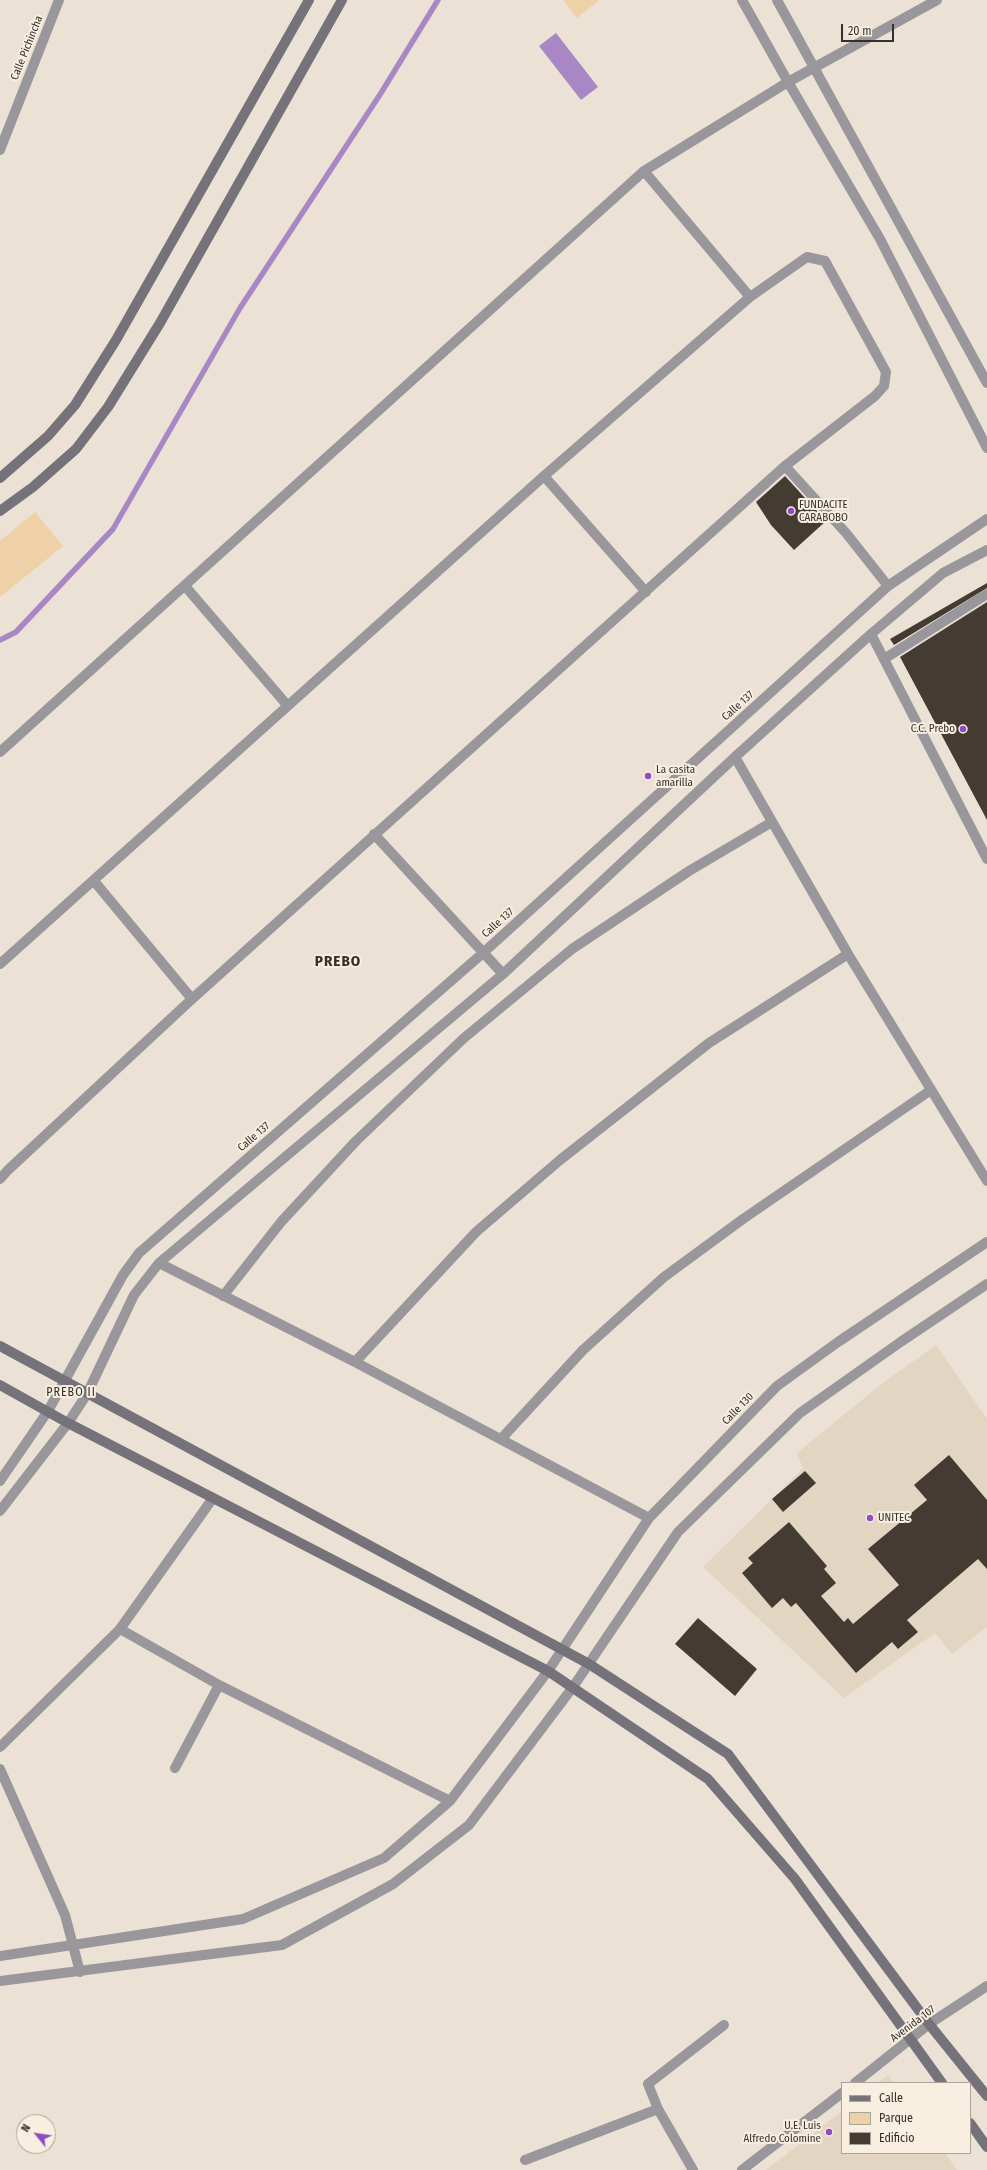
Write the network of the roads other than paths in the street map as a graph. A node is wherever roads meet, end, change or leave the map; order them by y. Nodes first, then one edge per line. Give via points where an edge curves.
1 (60, 0) edge
2 (309, 0) edge
3 (342, 0) edge
4 (742, 0) edge
5 (777, 0) edge
6 (937, 0) edge
7 (814, 69) junction
8 (788, 82) junction
9 (0, 150) edge
10 (644, 171) junction
11 (750, 297) junction
12 (987, 383) edge
13 (987, 448) edge
14 (785, 466) junction
15 (544, 476) junction
16 (0, 478) edge
17 (0, 511) edge
18 (987, 519) edge
19 (987, 550) edge
20 (185, 586) junction
21 (888, 586) junction
22 (646, 592) junction
23 (987, 594) edge
24 (871, 634) junction
25 (884, 659) junction
26 (287, 705) junction
27 (0, 752) edge
28 (734, 757) junction
29 (772, 822) junction
30 (374, 834) junction
31 (987, 859) edge
32 (94, 881) junction
33 (483, 953) junction
34 (848, 954) junction
35 (0, 964) edge
36 (503, 974) junction
37 (192, 999) junction
38 (931, 1090) junction
39 (0, 1179) edge
40 (987, 1181) edge
41 (987, 1242) edge
42 (159, 1263) junction
43 (987, 1284) edge
44 (223, 1296) junction
45 (0, 1346) edge
46 (355, 1362) junction
47 (65, 1382) junction
48 (0, 1385) edge
49 (87, 1394) junction
50 (48, 1412) junction
51 (68, 1423) junction
52 (501, 1439) junction
53 (0, 1480) edge
54 (213, 1498) junction
55 (0, 1511) edge
56 (649, 1518) junction
57 (120, 1629) junction
58 (561, 1649) junction
59 (589, 1664) junction
60 (548, 1671) junction
61 (219, 1685) junction
62 (573, 1687) junction
63 (0, 1747) edge
64 (175, 1768) dead end
65 (0, 1769) edge
66 (450, 1800) junction
67 (74, 1944) junction
68 (0, 1956) edge
69 (80, 1972) junction
70 (0, 1981) edge
71 (987, 1986) edge
72 (930, 2024) junction
73 (724, 2025) dead end
74 (912, 2039) junction
75 (856, 2082) edge
76 (941, 2082) edge
77 (841, 2094) edge
78 (987, 2096) edge
79 (658, 2109) junction
80 (971, 2124) edge
81 (987, 2147) edge
82 (525, 2160) dead end
83 (693, 2170) edge
84 (743, 2170) edge

1 - 9 street, Calle Pichincha
2 - 16 street via 116,340 75,405 48,436
3 - 17 street via 160,323 108,407 76,449 33,487
4 - 8 street
5 - 7 street
6 - 7 street
7 - 8 street
7 - 12 street
8 - 10 street
8 - 13 street via 880,239
10 - 11 street
10 - 20 street
11 - 14 street via 808,256 824,261 886,372 884,386 875,396
11 - 15 street
14 - 21 street via 846,533
14 - 22 street
15 - 22 street
15 - 26 street
18 - 21 street, Calle 137
19 - 24 street via 943,573
20 - 26 street
20 - 27 street
21 - 33 street, Calle 137
22 - 30 street
23 - 25 street
24 - 25 street
24 - 28 street
25 - 31 street
26 - 32 street
28 - 29 street
28 - 36 street
29 - 34 street
29 - 44 street via 689,871 572,949 464,1038 350,1147 281,1222
30 - 33 street
30 - 37 street
32 - 35 street
32 - 37 street
33 - 36 street
33 - 47 street, Calle 137 via 139,1253 123,1275
34 - 38 street
34 - 46 street via 709,1043 560,1160 476,1232
36 - 42 street
37 - 39 street
38 - 40 street
38 - 52 street via 743,1219 664,1277 583,1350
41 - 56 street, Calle 130 via 777,1386
42 - 44 street
42 - 49 street via 134,1295
43 - 59 street via 800,1413 678,1532
44 - 46 street
45 - 47 street
46 - 52 street
47 - 49 street
47 - 50 street, Calle 137
48 - 50 street
49 - 51 street
49 - 58 street
50 - 51 street
50 - 53 street, Calle 137
51 - 54 street
51 - 55 street
52 - 56 street
54 - 57 street
54 - 60 street
56 - 58 street, Calle 130
57 - 61 street
57 - 63 street
58 - 59 street
58 - 60 street, Calle 130
59 - 62 street
59 - 72 street via 728,1754
60 - 62 street
60 - 66 street, Calle 130
61 - 64 street
61 - 66 street
62 - 69 street via 469,1825 393,1884 282,1945
62 - 74 street via 708,1779 795,1880
65 - 67 street via 65,1915
66 - 67 street, Calle 130 via 384,1858 243,1919
67 - 68 street, Calle 130
67 - 69 street
69 - 70 street
71 - 72 street, Avenida 107
72 - 74 street, Avenida 107
72 - 78 street
73 - 79 street via 648,2084
74 - 75 street, Avenida 107
74 - 76 street
77 - 84 street
79 - 82 street
79 - 83 street
80 - 81 street

